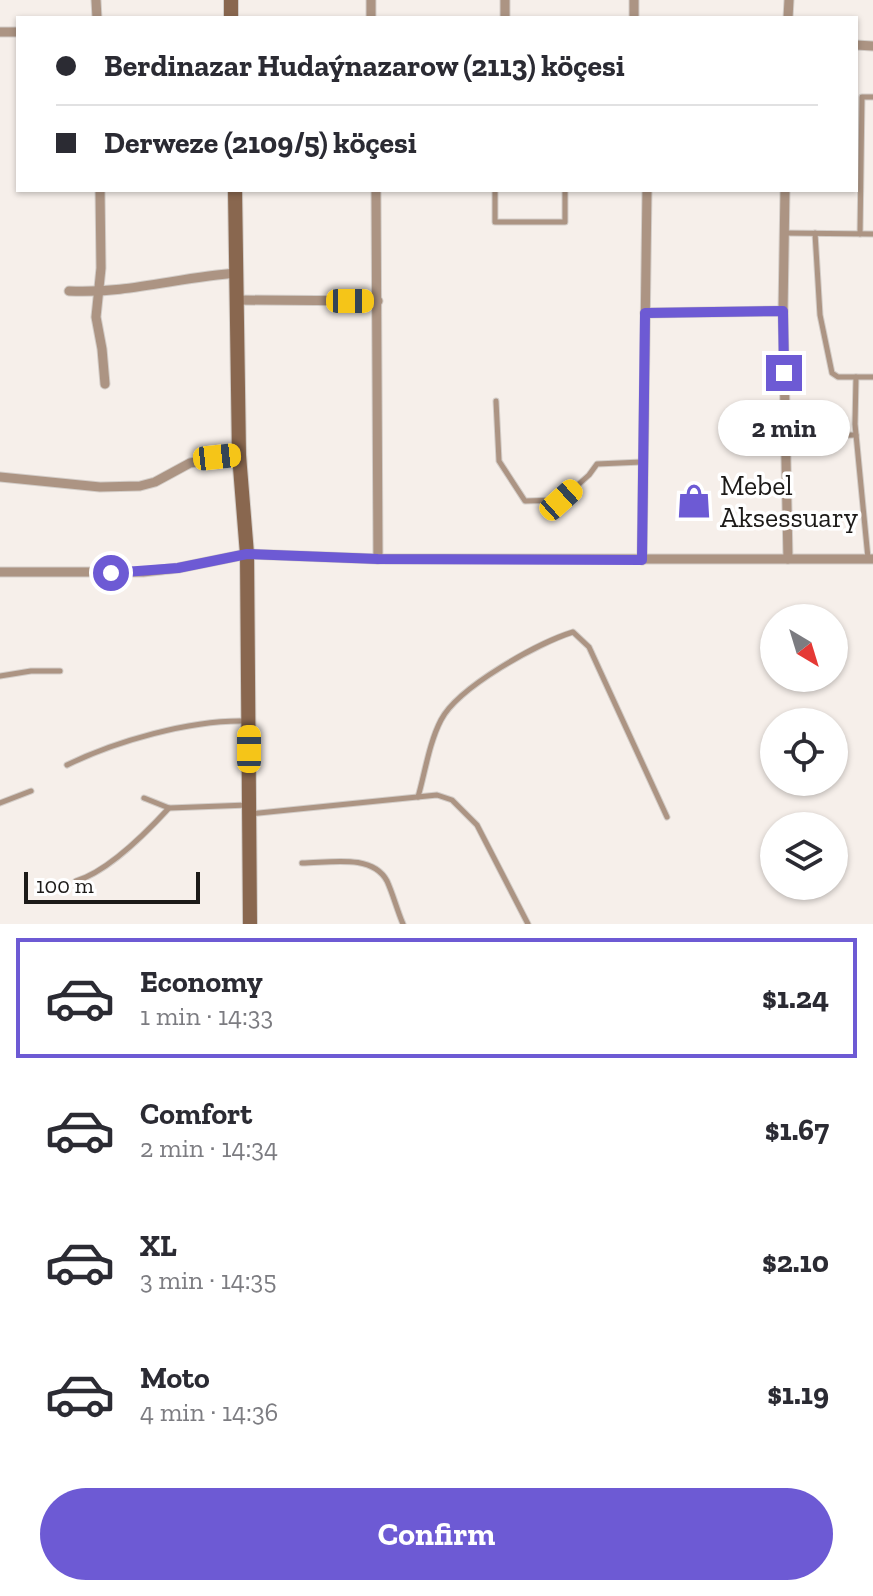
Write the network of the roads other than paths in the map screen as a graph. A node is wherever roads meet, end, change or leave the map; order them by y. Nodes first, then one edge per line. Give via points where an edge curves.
1 (873, 97) edge
2 (859, 153) edge
3 (100, 192) edge
4 (235, 192) edge
5 (376, 192) edge
6 (495, 192) edge
7 (565, 192) edge
8 (647, 192) edge
9 (785, 192) edge
10 (784, 233) junction
11 (815, 233) junction
12 (860, 234) junction
13 (873, 234) edge
14 (237, 273) junction
15 (69, 291) dead end
16 (100, 292) junction
17 (237, 300) junction
18 (378, 301) junction
19 (783, 311) junction
20 (645, 313) junction
21 (856, 377) junction
22 (873, 377) edge
23 (105, 384) dead end
24 (496, 401) dead end
25 (856, 435) junction
26 (786, 436) junction
27 (239, 455) junction
28 (643, 462) junction
29 (0, 477) edge
30 (870, 523) edge
31 (247, 554) junction
32 (378, 559) junction
33 (788, 559) junction
34 (871, 559) edge
35 (642, 560) junction
36 (0, 572) edge
37 (60, 671) dead end
38 (0, 676) edge
39 (249, 721) junction
40 (67, 765) dead end
41 (31, 791) dead end
42 (418, 797) junction
43 (144, 798) dead end
44 (0, 803) edge
45 (169, 808) junction
46 (249, 810) junction
47 (667, 817) dead end
48 (302, 863) dead end
49 (76, 881) dead end
50 (250, 924) edge
51 (403, 924) edge
52 (528, 924) edge

1 - 2 lane via 862,97
2 - 12 lane
3 - 16 street
4 - 14 street
5 - 18 street
6 - 7 lane via 495,222 565,222
8 - 20 street
9 - 10 street
10 - 11 lane
10 - 19 street
11 - 12 lane
11 - 21 lane via 820,315 832,373
12 - 13 lane
14 - 16 street
14 - 17 street
15 - 16 street
16 - 23 street via 96,317
17 - 18 street
17 - 27 street
18 - 32 street
19 - 20 street
19 - 26 street
20 - 28 street
21 - 22 lane
21 - 25 lane
24 - 28 lane via 499,461 525,501 561,500 597,464
25 - 26 lane
25 - 30 lane
26 - 33 street
27 - 29 street via 190,463 140,486
27 - 31 street
28 - 35 street
30 - 34 lane
31 - 32 street
31 - 36 street via 143,572
31 - 39 street
32 - 35 street
33 - 34 street
33 - 35 street
37 - 38 lane
39 - 40 lane via 188,725
39 - 46 street
41 - 44 lane
42 - 46 lane
42 - 47 lane via 440,721 450,707 505,665 573,632 589,647
42 - 52 lane via 452,800 477,825
43 - 45 lane
45 - 46 lane
45 - 49 lane via 100,870
46 - 50 street
48 - 51 lane via 371,865 387,881

